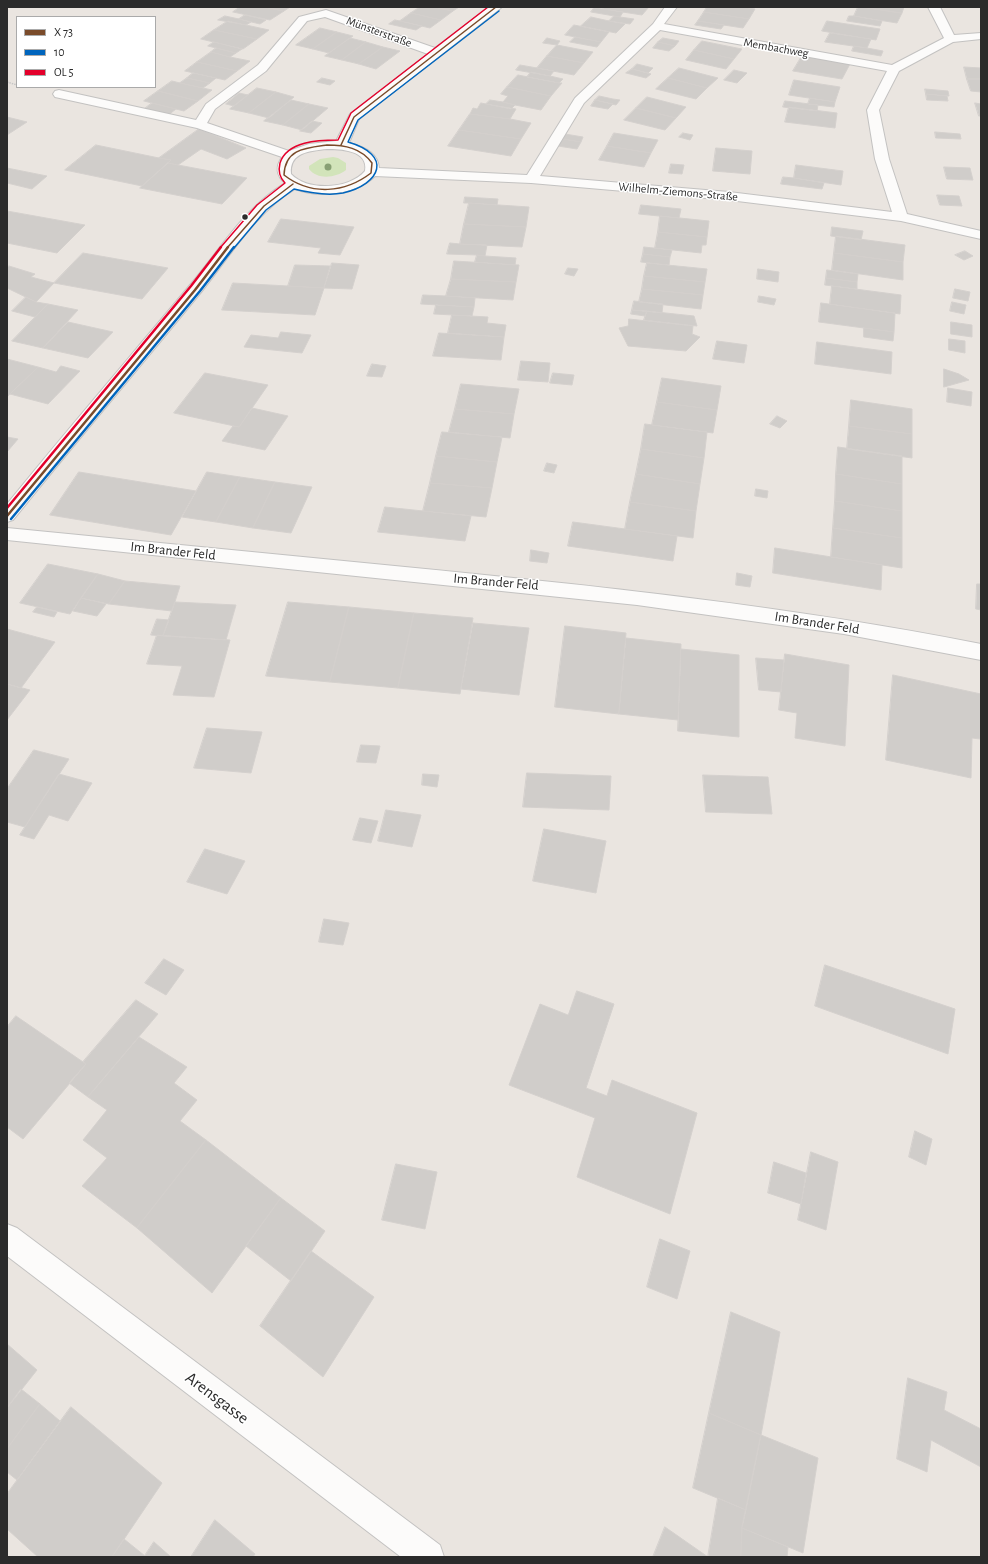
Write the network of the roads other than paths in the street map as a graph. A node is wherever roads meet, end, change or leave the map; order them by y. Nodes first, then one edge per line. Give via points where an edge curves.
1 (496, 7) edge
2 (671, 7) edge
3 (934, 7) edge
4 (658, 26) junction
5 (981, 36) edge
6 (950, 39) junction
7 (437, 53) junction
8 (894, 69) junction
9 (60, 94) dead end
10 (200, 125) junction
11 (341, 145) junction
12 (290, 156) junction
13 (371, 172) junction
14 (531, 180) junction
15 (293, 184) junction
16 (901, 217) junction
17 (981, 235) edge
18 (7, 516) edge
19 (7, 534) edge
20 (981, 652) edge
21 (7, 1238) edge
22 (428, 1557) edge

1 - 7 street, Münsterstraße
2 - 4 street
3 - 6 street
4 - 8 street, Membachweg
4 - 14 street via 579,101
5 - 6 street
6 - 8 street
7 - 10 street, Münsterstraße via 326,13 310,16 303,19 262,68 210,107
7 - 11 street, Münsterstraße via 354,117
8 - 16 street via 873,110 882,159
9 - 10 street
10 - 12 street
11 - 12 street via 312,147
11 - 13 street via 358,150 369,157 373,165
12 - 15 street via 284,165 284,175
13 - 14 street, Wilhelm-Ziemons-Straße
13 - 15 street via 362,182 340,188 314,190
14 - 16 street, Wilhelm-Ziemons-Straße via 729,196
15 - 18 street via 278,192 255,214
16 - 17 street, Wilhelm-Ziemons-Straße
19 - 20 street, Im Brander Feld via 560,588 709,606
21 - 22 street, Arensgasse

